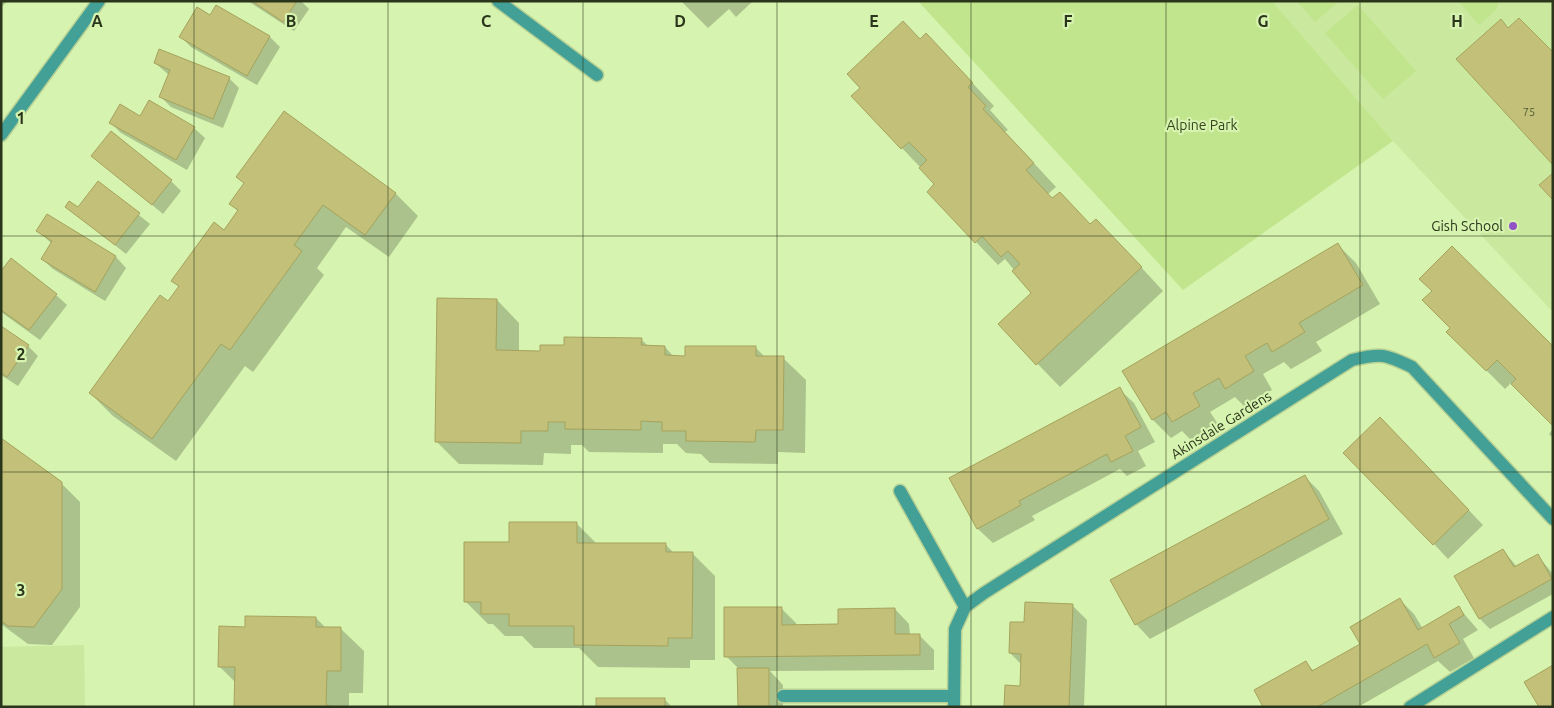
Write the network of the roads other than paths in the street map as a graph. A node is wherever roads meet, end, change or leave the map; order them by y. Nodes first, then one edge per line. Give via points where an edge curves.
1 (99, 1) edge
2 (498, 1) edge
3 (597, 75) dead end
4 (1, 135) edge
5 (900, 491) dead end
6 (1553, 519) edge
7 (965, 607) junction
8 (1553, 617) edge
9 (783, 696) dead end
10 (954, 701) edge
11 (1410, 707) edge

1 - 4 street
2 - 3 street
5 - 7 street
6 - 7 street, Akinsdale Gardens via 1412,367 1392,357 1376,354 1352,360
7 - 10 street via 955,629
8 - 11 street
9 - 10 street

